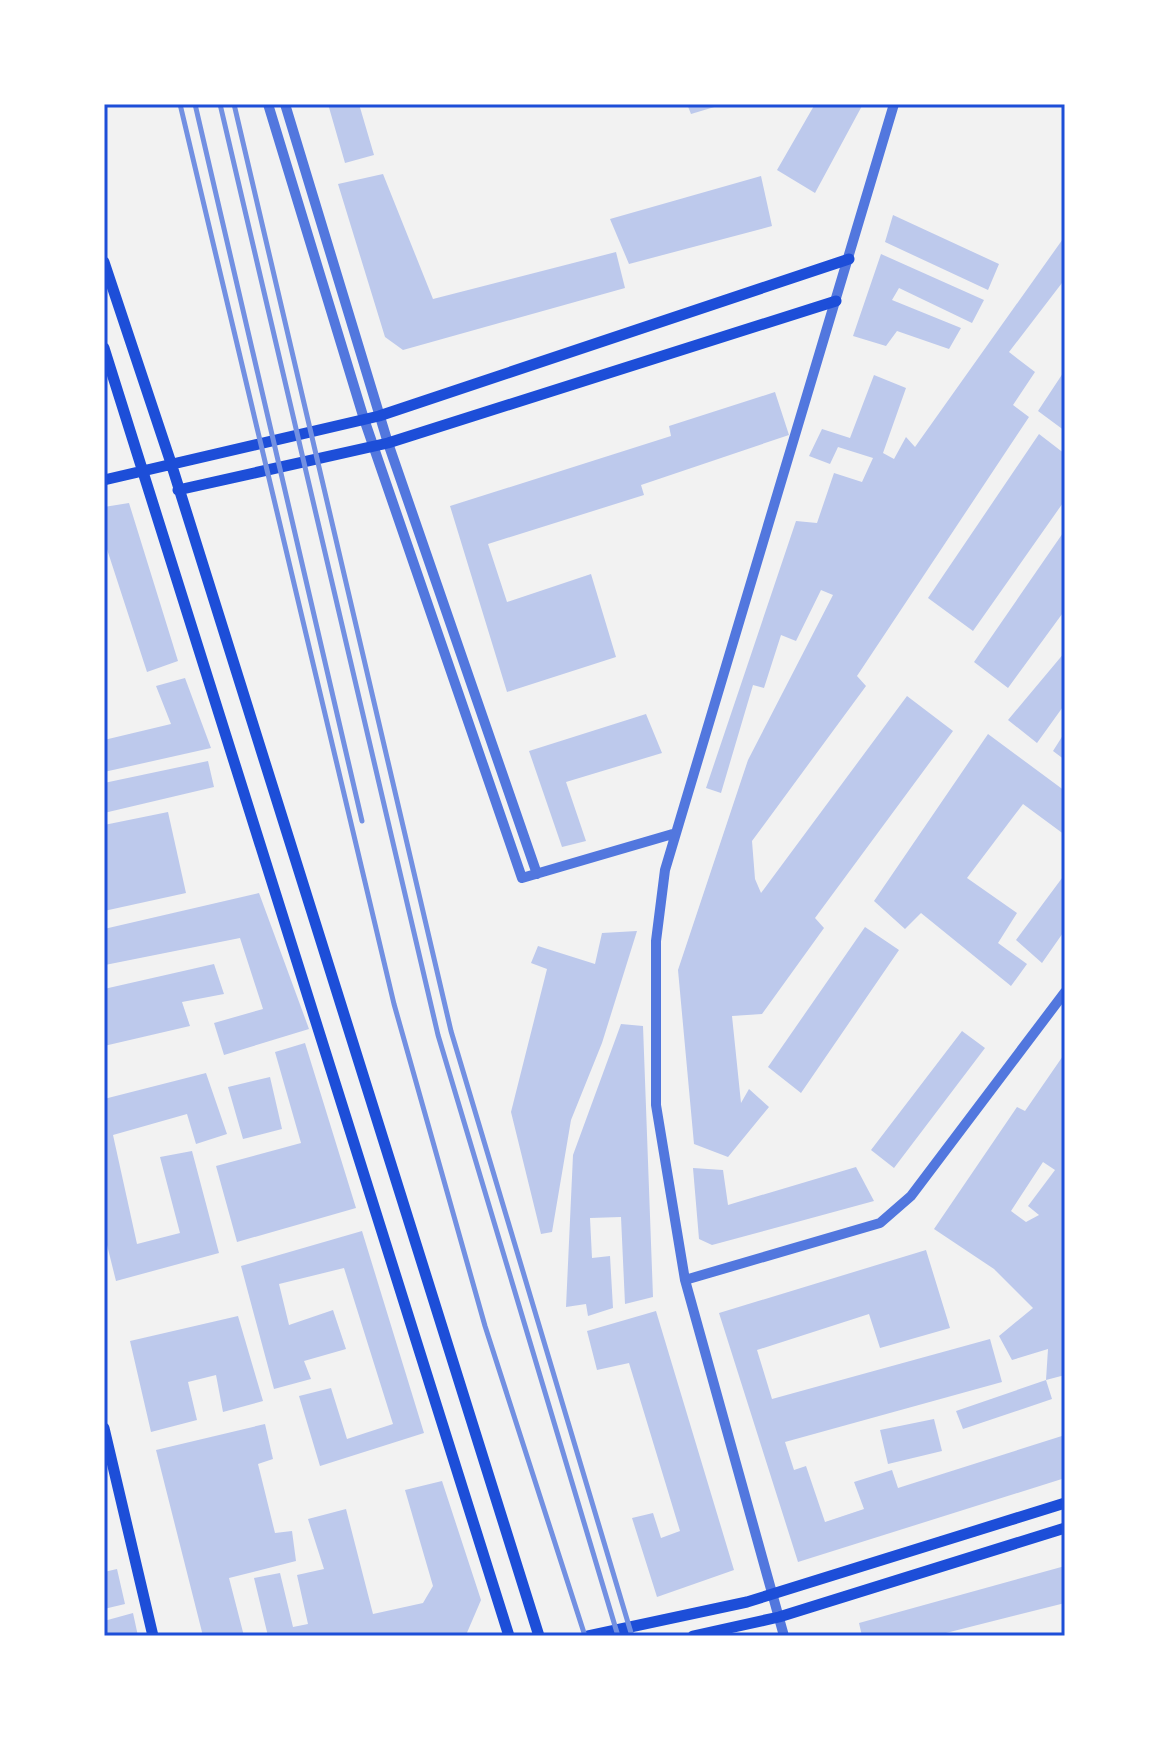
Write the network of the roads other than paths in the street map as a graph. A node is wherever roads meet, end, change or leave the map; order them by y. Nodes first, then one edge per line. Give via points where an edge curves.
1 (268, 104) edge
2 (285, 104) edge
3 (894, 104) edge
4 (849, 259) junction
5 (104, 262) edge
6 (836, 301) junction
7 (104, 348) edge
8 (379, 416) junction
9 (364, 419) junction
10 (388, 443) junction
11 (373, 446) junction
12 (171, 463) junction
13 (142, 472) junction
14 (104, 480) edge
15 (178, 490) junction
16 (676, 833) junction
17 (537, 874) junction
18 (1065, 992) edge
19 (685, 1280) junction
20 (104, 1428) edge
21 (1065, 1503) edge
22 (1065, 1528) edge
23 (772, 1594) junction
24 (779, 1617) junction
25 (153, 1636) edge
26 (509, 1636) edge
27 (539, 1636) edge
28 (588, 1636) edge
29 (693, 1636) edge
30 (784, 1636) edge

1 - 9 street
2 - 8 street
3 - 4 street
4 - 6 street
4 - 8 main road
5 - 12 main road
6 - 10 main road
6 - 16 street
7 - 13 main road
8 - 9 main road
8 - 10 street
9 - 11 street
9 - 12 main road
10 - 11 main road
10 - 17 street
11 - 15 main road
11 - 17 street via 522,878
12 - 13 main road
12 - 15 main road
13 - 14 main road
13 - 26 main road
15 - 27 main road
16 - 17 street
16 - 19 street via 665,870 656,941 656,1105
18 - 19 street via 911,1196 880,1223
19 - 23 street
20 - 25 main road
21 - 23 main road
22 - 24 main road
23 - 24 street
23 - 28 main road
24 - 29 main road
24 - 30 street

